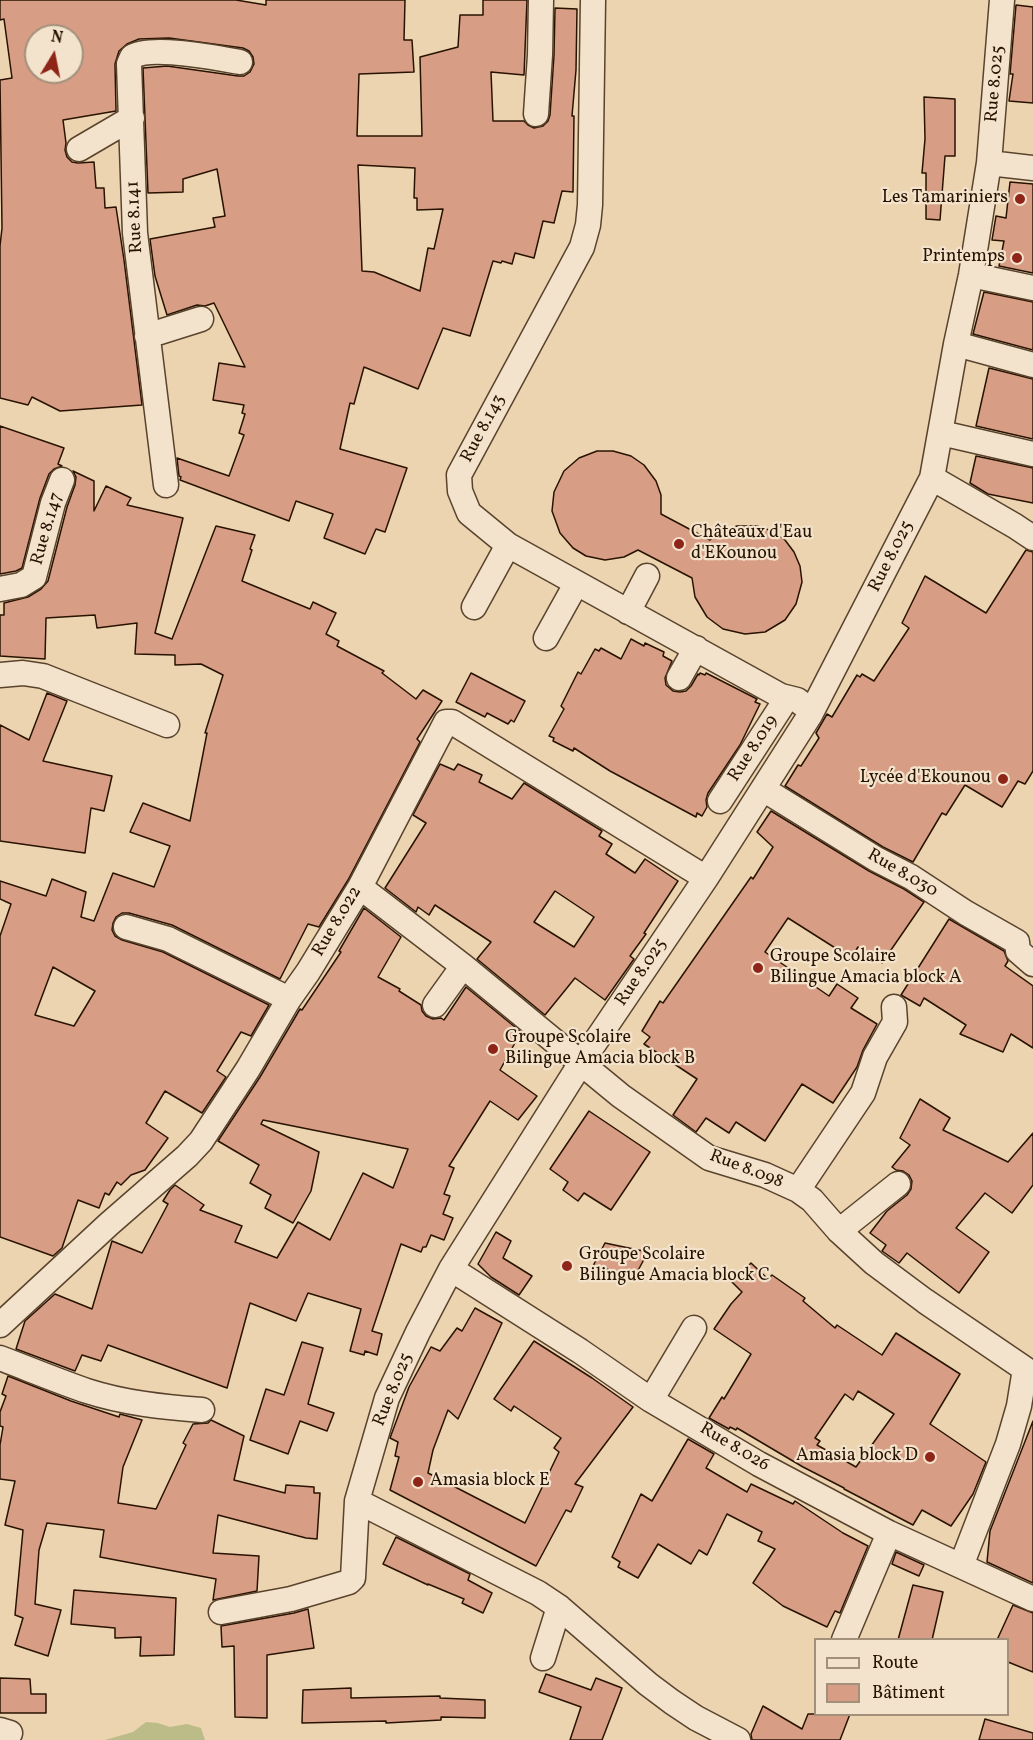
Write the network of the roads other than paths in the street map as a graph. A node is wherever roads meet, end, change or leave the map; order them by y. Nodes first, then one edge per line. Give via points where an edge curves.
1 (541, 0) edge
2 (593, 0) edge
3 (1002, 0) edge
4 (240, 62) dead end
5 (536, 114) dead end
6 (132, 118) junction
7 (79, 149) dead end
8 (989, 163) junction
9 (1033, 168) edge
10 (971, 275) junction
11 (1033, 288) edge
12 (201, 319) dead end
13 (147, 336) junction
14 (956, 344) junction
15 (1033, 365) edge
16 (940, 433) junction
17 (1033, 454) edge
18 (932, 478) junction
19 (62, 480) dead end
20 (166, 485) dead end
21 (1033, 538) edge
22 (508, 545) junction
23 (647, 576) dead end
24 (576, 584) junction
25 (0, 589) edge
26 (474, 607) dead end
27 (628, 612) junction
28 (546, 638) dead end
29 (696, 648) junction
30 (0, 675) edge
31 (679, 678) dead end
32 (781, 696) junction
33 (812, 711) junction
34 (167, 725) dead end
35 (763, 789) junction
36 (720, 801) dead end
37 (706, 878) junction
38 (360, 887) junction
39 (126, 927) dead end
40 (1033, 964) edge
41 (463, 966) junction
42 (289, 999) junction
43 (435, 1005) dead end
44 (894, 1007) dead end
45 (581, 1063) junction
46 (898, 1184) dead end
47 (798, 1190) junction
48 (839, 1231) junction
49 (451, 1269) junction
50 (0, 1325) edge
51 (694, 1328) dead end
52 (0, 1358) edge
53 (1029, 1360) edge
54 (651, 1400) junction
55 (202, 1410) dead end
56 (357, 1501) junction
57 (889, 1533) junction
58 (961, 1566) junction
59 (1033, 1599) edge
60 (559, 1607) junction
61 (221, 1612) dead end
62 (845, 1638) edge
63 (543, 1658) dead end
64 (738, 1740) edge

1 - 5 street
2 - 22 street, Rue 8.143 via 590,205 582,247 459,475 460,491 469,513
3 - 8 street, Rue 8.025
4 - 6 street, Rue 8.141 via 189,53 135,54 129,64
6 - 7 street
6 - 13 street, Rue 8.141 via 135,233
8 - 9 street
8 - 10 street, Rue 8.025
10 - 11 street
10 - 14 street, Rue 8.025
12 - 13 street
13 - 20 street, Rue 8.141
14 - 15 street
14 - 16 street, Rue 8.025
16 - 17 street
16 - 18 street, Rue 8.025
18 - 21 street
18 - 33 street, Rue 8.025
19 - 25 street, Rue 8.147 via 34,577 21,585
22 - 24 street, Rue 8.143
22 - 26 street
23 - 27 street
24 - 27 street, Rue 8.143
24 - 28 street
27 - 29 street, Rue 8.143
29 - 31 street
29 - 32 street, Rue 8.143
30 - 34 street via 43,676
32 - 33 street, Rue 8.143 via 797,700
32 - 36 street, Rue 8.019 via 781,707
33 - 35 street, Rue 8.025
35 - 37 street, Rue 8.025
35 - 40 street, Rue 8.030 via 1017,942 1018,951
37 - 38 street, Rue 8.022 via 449,721
37 - 45 street, Rue 8.025
38 - 41 street, Rue 8.098
38 - 42 street, Rue 8.022
39 - 42 street via 168,939
41 - 43 street
41 - 45 street, Rue 8.098
42 - 50 street, Rue 8.022 via 201,1141
44 - 47 street via 895,1022 874,1057 863,1093
45 - 47 street, Rue 8.098 via 709,1158
45 - 49 street, Rue 8.025
46 - 48 street
47 - 48 street, Rue 8.098
48 - 53 street, Rue 8.098 via 926,1301
49 - 54 street, Rue 8.026
49 - 56 street, Rue 8.025 via 387,1398
51 - 54 street
52 - 55 street via 117,1399
53 - 58 street, Rue 8.098 via 1008,1444
54 - 57 street, Rue 8.026 via 759,1464
56 - 60 street
56 - 61 street, Rue 8.025 via 354,1572 349,1582 291,1599
57 - 58 street, Rue 8.026
57 - 62 street
58 - 59 street, Rue 8.026
60 - 63 street
60 - 64 street via 672,1702

